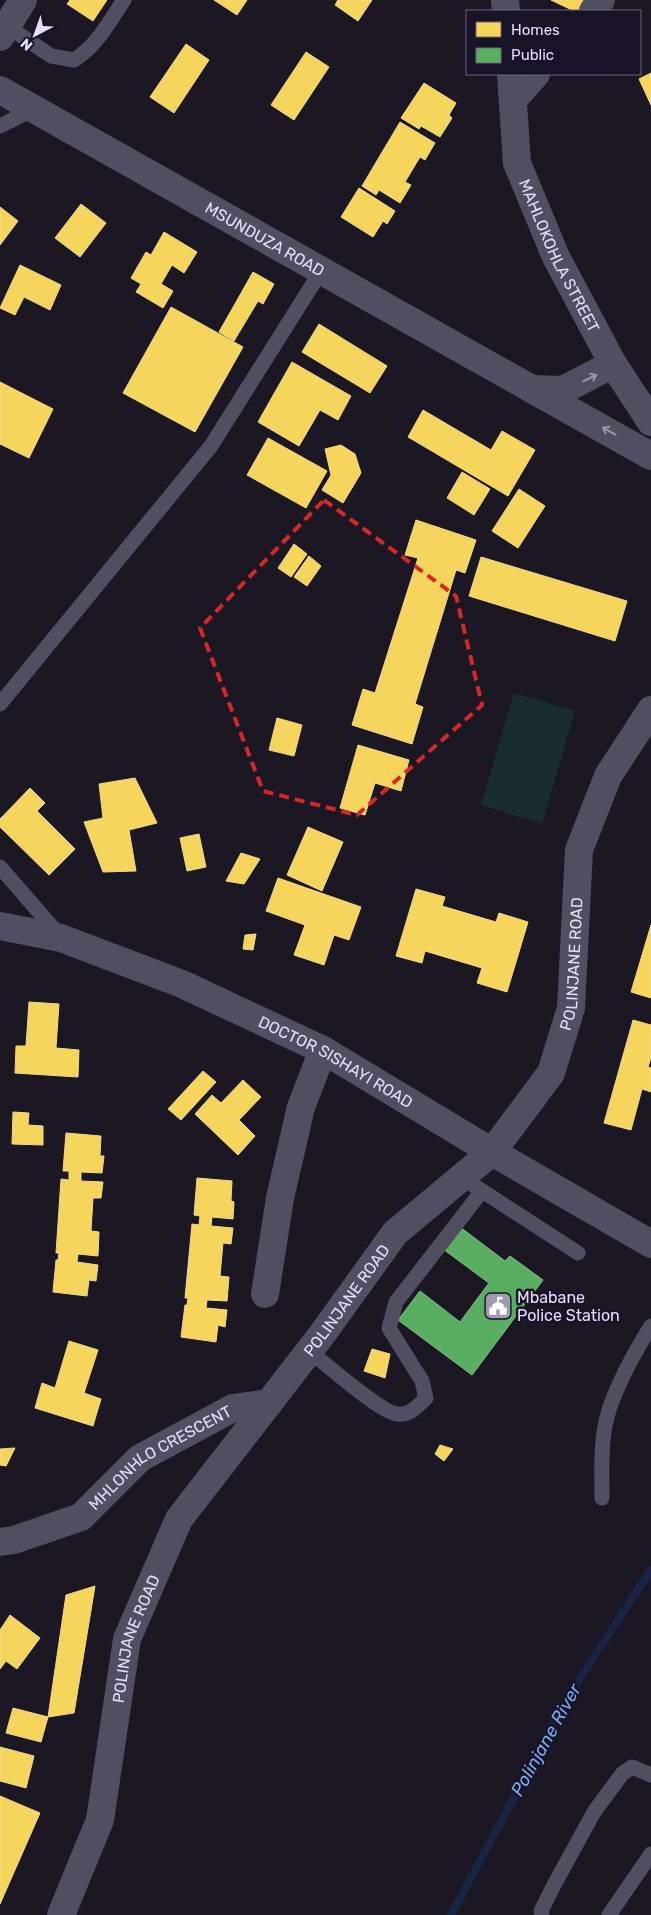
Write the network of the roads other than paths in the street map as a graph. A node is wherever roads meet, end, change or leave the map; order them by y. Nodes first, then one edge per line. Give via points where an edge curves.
1 (23, 0) edge
2 (124, 0) edge
3 (3, 32) edge
4 (534, 75) edge
5 (512, 87) edge
6 (0, 90) edge
7 (34, 109) junction
8 (0, 126) edge
9 (321, 271) junction
10 (613, 364) junction
11 (531, 388) junction
12 (651, 422) edge
13 (651, 456) edge
14 (0, 704) edge
15 (651, 710) edge
16 (0, 866) edge
17 (0, 926) edge
18 (61, 938) junction
19 (323, 1050) junction
20 (492, 1152) junction
21 (471, 1184) junction
22 (651, 1244) edge
23 (578, 1253) dead end
24 (265, 1294) dead end
25 (651, 1326) edge
26 (309, 1351) junction
27 (269, 1403) junction
28 (602, 1498) dead end
29 (5, 1545) edge
30 (651, 1775) edge
31 (651, 1854) edge
32 (61, 1915) edge
33 (542, 1915) edge
34 (609, 1915) edge

1 - 3 street
2 - 3 lane via 98,40 74,60 51,56
4 - 5 street
5 - 10 street, MAHLOKOHLA STREET via 517,163 556,257
6 - 7 street, MSUNDUZA ROAD
7 - 8 lane
7 - 9 street, MSUNDUZA ROAD
9 - 11 street, MSUNDUZA ROAD
9 - 14 lane via 211,446
11 -> 10 street, MSUNDUZA ROAD via 563,390
10 - 12 street, MAHLOKOHLA STREET
13 -> 11 street, MSUNDUZA ROAD
15 - 20 street, POLINJANE ROAD via 608,776 578,850 571,1008 551,1074
16 - 18 lane
17 - 18 street, DOCTOR SISHAYI ROAD
18 - 19 street, DOCTOR SISHAYI ROAD via 182,984
19 - 20 street, DOCTOR SISHAYI ROAD
19 - 24 street via 297,1125 280,1198
20 - 21 street, POLINJANE ROAD
20 - 22 street, DOCTOR SISHAYI ROAD
21 - 23 lane
21 - 26 street, POLINJANE ROAD via 396,1233
21 - 26 lane via 396,1302 389,1328 422,1381 426,1398 413,1411 397,1414 379,1406
25 - 28 lane via 630,1358 609,1410 602,1454
26 - 27 street, POLINJANE ROAD
27 - 29 street, MHLONHLO CRESCENT via 233,1408 140,1458 81,1517
27 - 32 street, POLINJANE ROAD via 179,1519 127,1639 100,1820
30 - 33 lane via 632,1768 622,1774 594,1812 554,1885
31 - 34 lane

